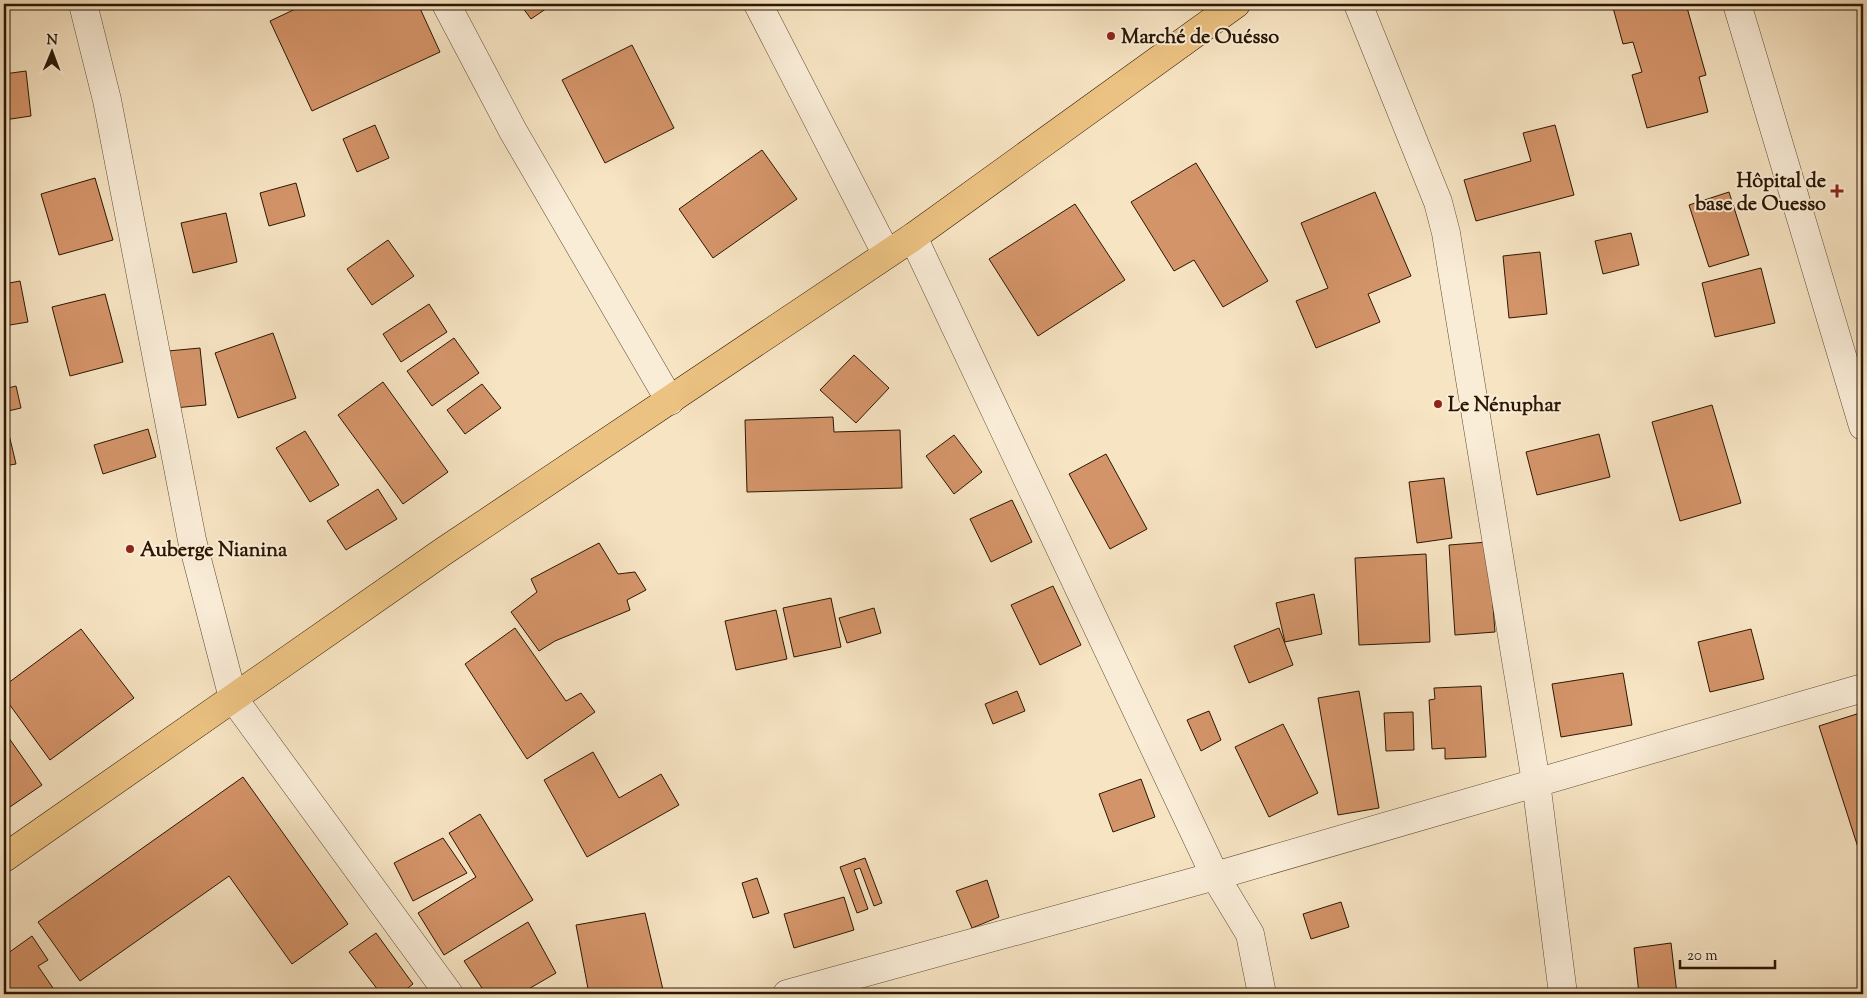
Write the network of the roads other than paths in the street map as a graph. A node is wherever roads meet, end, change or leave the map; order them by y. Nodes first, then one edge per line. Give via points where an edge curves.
1 (83, 4) edge
2 (446, 4) edge
3 (758, 4) edge
4 (1236, 4) edge
5 (1358, 4) edge
6 (1736, 4) edge
7 (913, 237) junction
8 (886, 253) junction
9 (670, 400) junction
10 (1863, 426) edge
11 (1863, 688) edge
12 (234, 698) junction
13 (1536, 782) junction
14 (4, 858) edge
15 (1214, 876) junction
16 (449, 994) edge
17 (787, 994) edge
18 (1262, 994) edge
19 (1563, 994) edge

1 - 12 street via 106,100 192,540
2 - 9 street via 513,131
3 - 8 street
4 - 7 highway
5 - 13 street via 1438,202 1446,233
6 - 10 street
7 - 8 highway
7 - 15 street
8 - 9 highway
9 - 12 highway via 444,551
11 - 13 street
12 - 14 highway
12 - 16 street
13 - 15 street
13 - 19 street
15 - 17 street
15 - 18 street via 1250,934

